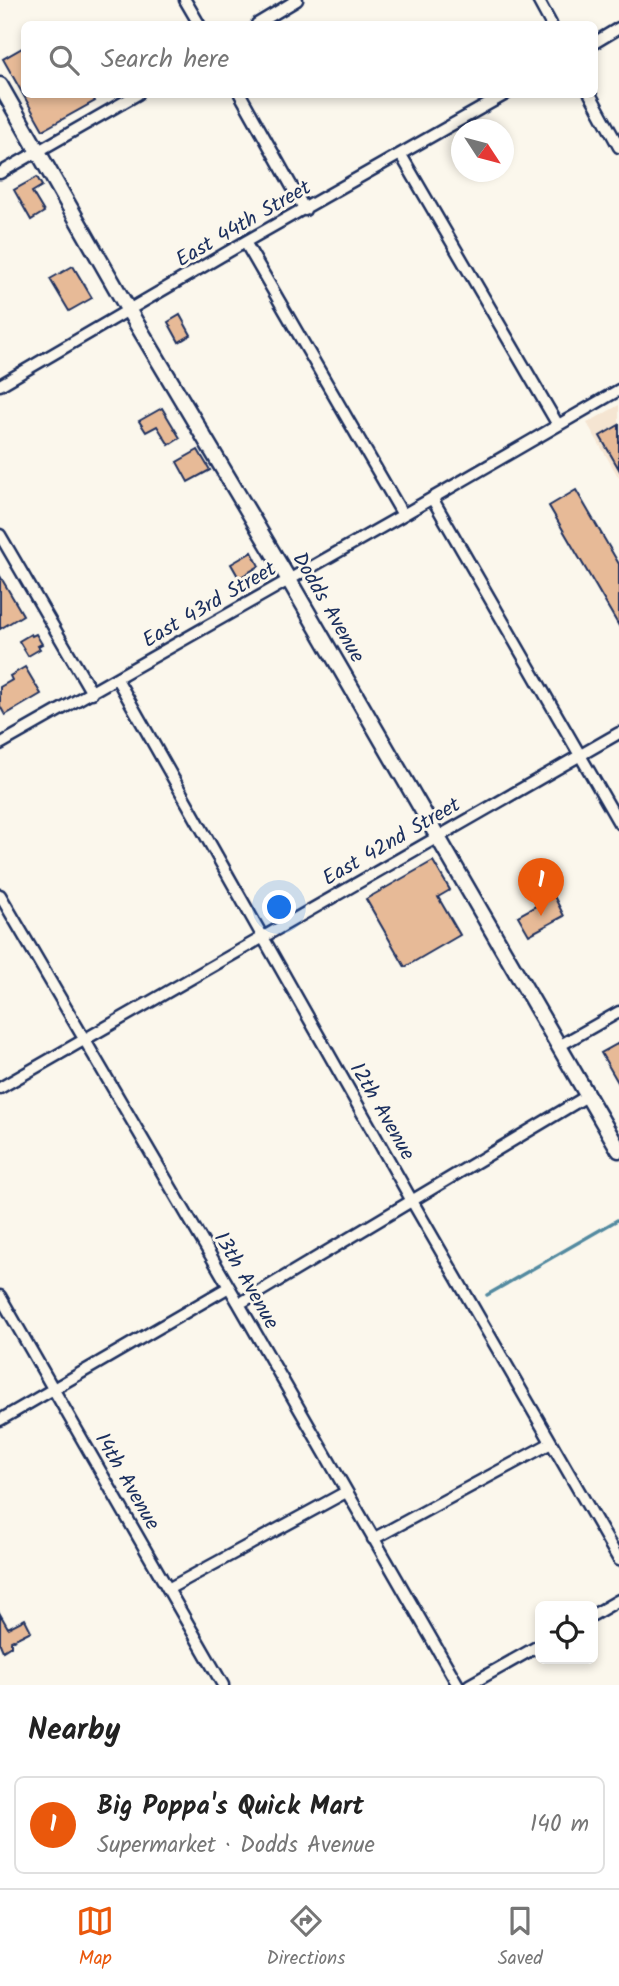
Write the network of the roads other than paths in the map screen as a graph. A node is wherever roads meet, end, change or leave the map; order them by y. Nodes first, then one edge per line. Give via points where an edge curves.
1 (185, 0) edge
2 (297, 0) edge
3 (537, 0) edge
4 (197, 21) edge
5 (262, 21) edge
6 (549, 21) edge
7 (619, 28) edge
8 (598, 41) edge
9 (0, 85) edge
10 (131, 98) edge
11 (242, 98) edge
12 (499, 98) edge
13 (592, 98) edge
14 (619, 147) edge
15 (38, 151) junction
16 (401, 155) junction
17 (0, 173) edge
18 (305, 210) junction
19 (245, 242) junction
20 (129, 312) junction
21 (0, 385) edge
22 (619, 390) edge
23 (558, 425) junction
24 (432, 498) junction
25 (403, 515) junction
26 (0, 535) edge
27 (289, 580) junction
28 (117, 679) junction
29 (92, 693) junction
30 (619, 733) edge
31 (0, 744) edge
32 (580, 755) junction
33 (619, 823) edge
34 (438, 836) junction
35 (0, 895) edge
36 (262, 938) junction
37 (619, 1012) edge
38 (85, 1039) junction
39 (559, 1046) junction
40 (0, 1088) edge
41 (587, 1096) junction
42 (619, 1150) edge
43 (412, 1201) junction
44 (229, 1287) junction
45 (0, 1296) edge
46 (239, 1304) junction
47 (53, 1389) junction
48 (0, 1420) edge
49 (551, 1443) junction
50 (346, 1492) junction
51 (373, 1539) junction
52 (619, 1560) edge
53 (168, 1589) junction
54 (619, 1600) edge
55 (598, 1612) edge
56 (535, 1648) edge
57 (223, 1685) edge
58 (457, 1685) edge
59 (469, 1685) edge

1 - 4 street
2 - 5 street
3 - 6 street
7 - 8 street
9 - 15 street, Dodds Avenue
10 - 15 street
11 - 18 street
12 - 16 street, East 44th Street
13 - 14 street
15 - 17 street
15 - 20 street, Dodds Avenue
16 - 18 street, East 44th Street
16 - 23 street
18 - 19 street, East 44th Street
19 - 20 street, East 44th Street
19 - 25 street
20 - 21 street, East 44th Street
20 - 27 street, Dodds Avenue
22 - 23 street, East 43rd Street
23 - 24 street, East 43rd Street
24 - 25 street, East 43rd Street
24 - 32 street
25 - 27 street, East 43rd Street
26 - 29 street
27 - 28 street, East 43rd Street
27 - 34 street, Dodds Avenue
28 - 29 street, East 43rd Street
28 - 36 street, 12th Avenue
29 - 31 street, East 43rd Street
30 - 32 street, East 42nd Street
32 - 33 street
32 - 34 street, East 42nd Street
34 - 36 street, East 42nd Street
34 - 39 street, Dodds Avenue
35 - 38 street, 13th Avenue
36 - 38 street, East 42nd Street
36 - 43 street, 12th Avenue
37 - 39 street
38 - 40 street, East 42nd Street
38 - 44 street, 13th Avenue
39 - 41 street, Dodds Avenue
41 - 42 street, Dodds Avenue
41 - 43 street
43 - 46 street
43 - 49 street, 12th Avenue
44 - 46 street, 13th Avenue
44 - 47 street
45 - 47 street, 14th Avenue
46 - 50 street, 13th Avenue
47 - 48 street
47 - 53 street, 14th Avenue
49 - 51 street
49 - 52 street, 12th Avenue
50 - 51 street, 13th Avenue
50 - 53 street
51 - 58 street, 13th Avenue
53 - 57 street, 14th Avenue
54 - 55 street
56 - 59 street

